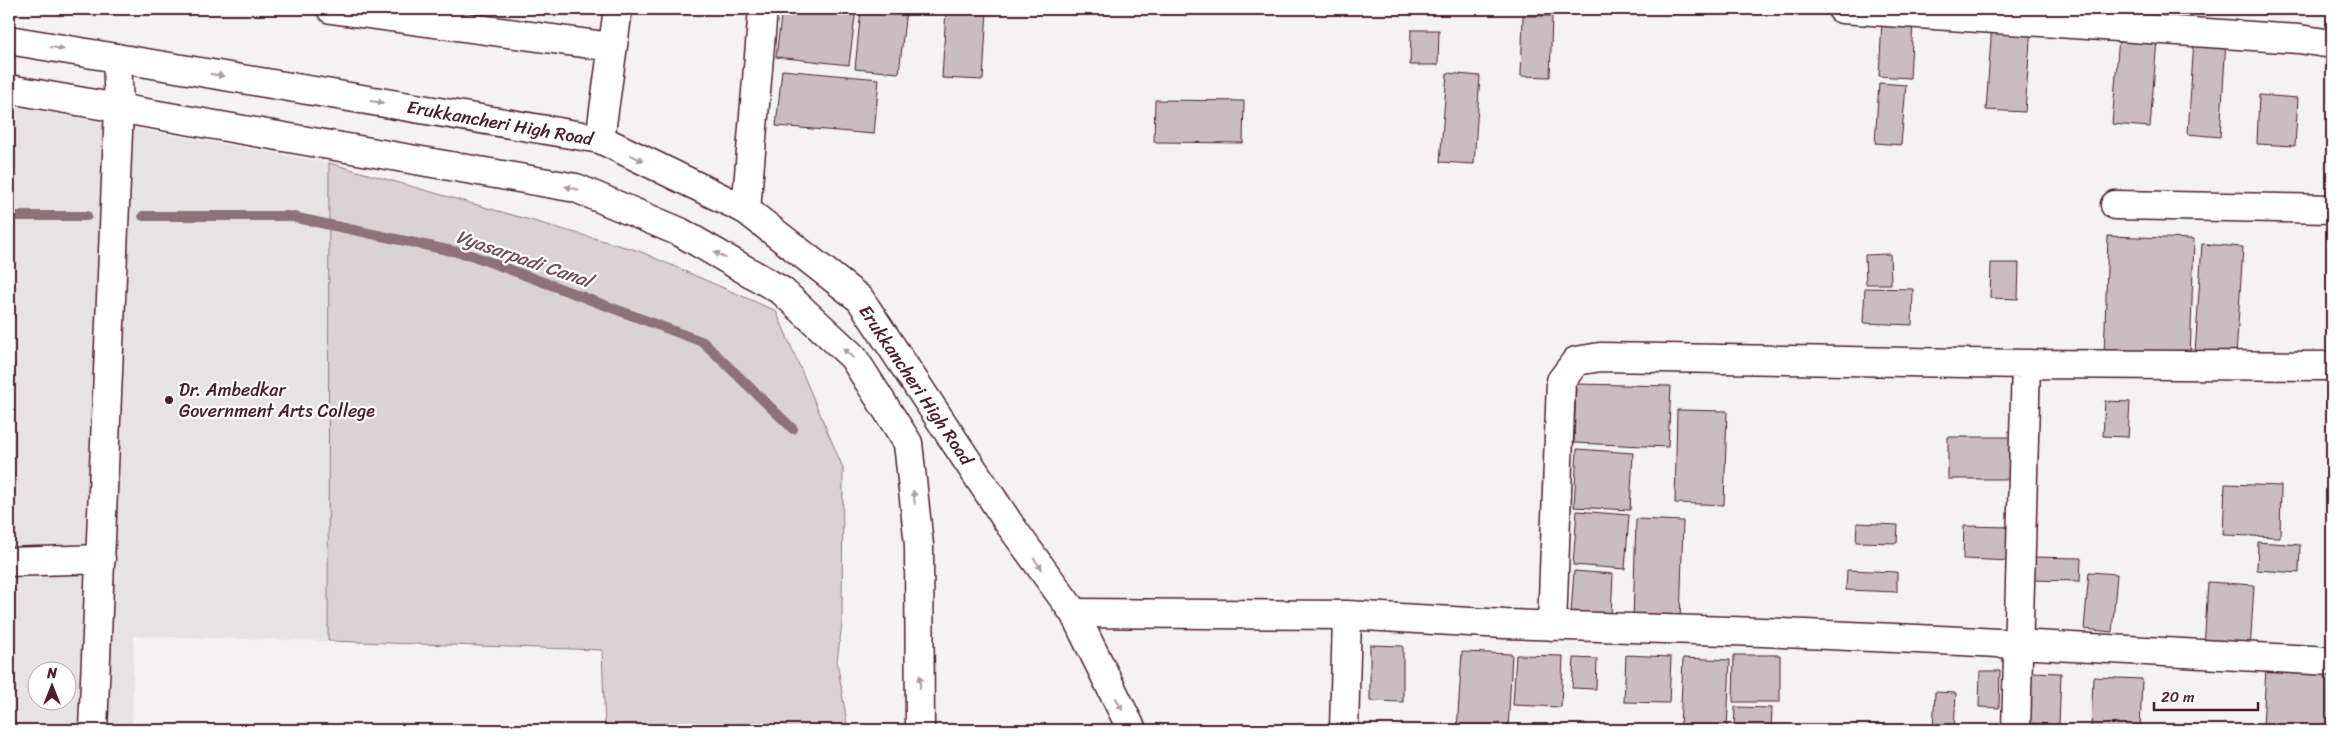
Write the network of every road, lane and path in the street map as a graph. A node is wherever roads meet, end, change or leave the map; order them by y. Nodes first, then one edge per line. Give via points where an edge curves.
1 (331, 9) edge
2 (618, 9) edge
3 (763, 9) edge
4 (1842, 9) edge
5 (9, 40) edge
6 (2332, 44) edge
7 (612, 47) junction
8 (117, 58) junction
9 (9, 89) edge
10 (119, 108) junction
11 (600, 139) junction
12 (2115, 205) dead end
13 (2332, 209) edge
14 (746, 210) junction
15 (2026, 364) junction
16 (2332, 366) edge
17 (101, 560) junction
18 (9, 562) edge
19 (1074, 613) junction
20 (1347, 615) junction
21 (1552, 626) junction
22 (2017, 646) junction
23 (2332, 661) edge
24 (93, 730) edge
25 (920, 730) edge
26 (1132, 730) edge
27 (1344, 730) edge
28 (2016, 730) edge

1 - 7 street
2 - 7 street
3 - 14 street
4 - 6 street via 2299,38
5 -> 8 street, Erukkancheri High Road
7 - 11 street
8 - 10 street
8 -> 11 street, Erukkancheri High Road
9 - 10 street
10 - 17 street
25 -> 10 street via 919,545 908,443 853,357 782,291 680,232 576,188
11 -> 14 street, Erukkancheri High Road
12 - 13 street
14 -> 19 street, Erukkancheri High Road via 860,299 1010,524
15 - 16 street
15 - 21 street via 1600,357 1576,361 1561,381
15 - 22 street
17 - 18 street
17 - 24 street
19 - 20 street
19 -> 26 street, Erukkancheri High Road
20 - 21 street
20 - 27 street
21 - 22 street via 1772,632
22 - 23 street
22 - 28 street

